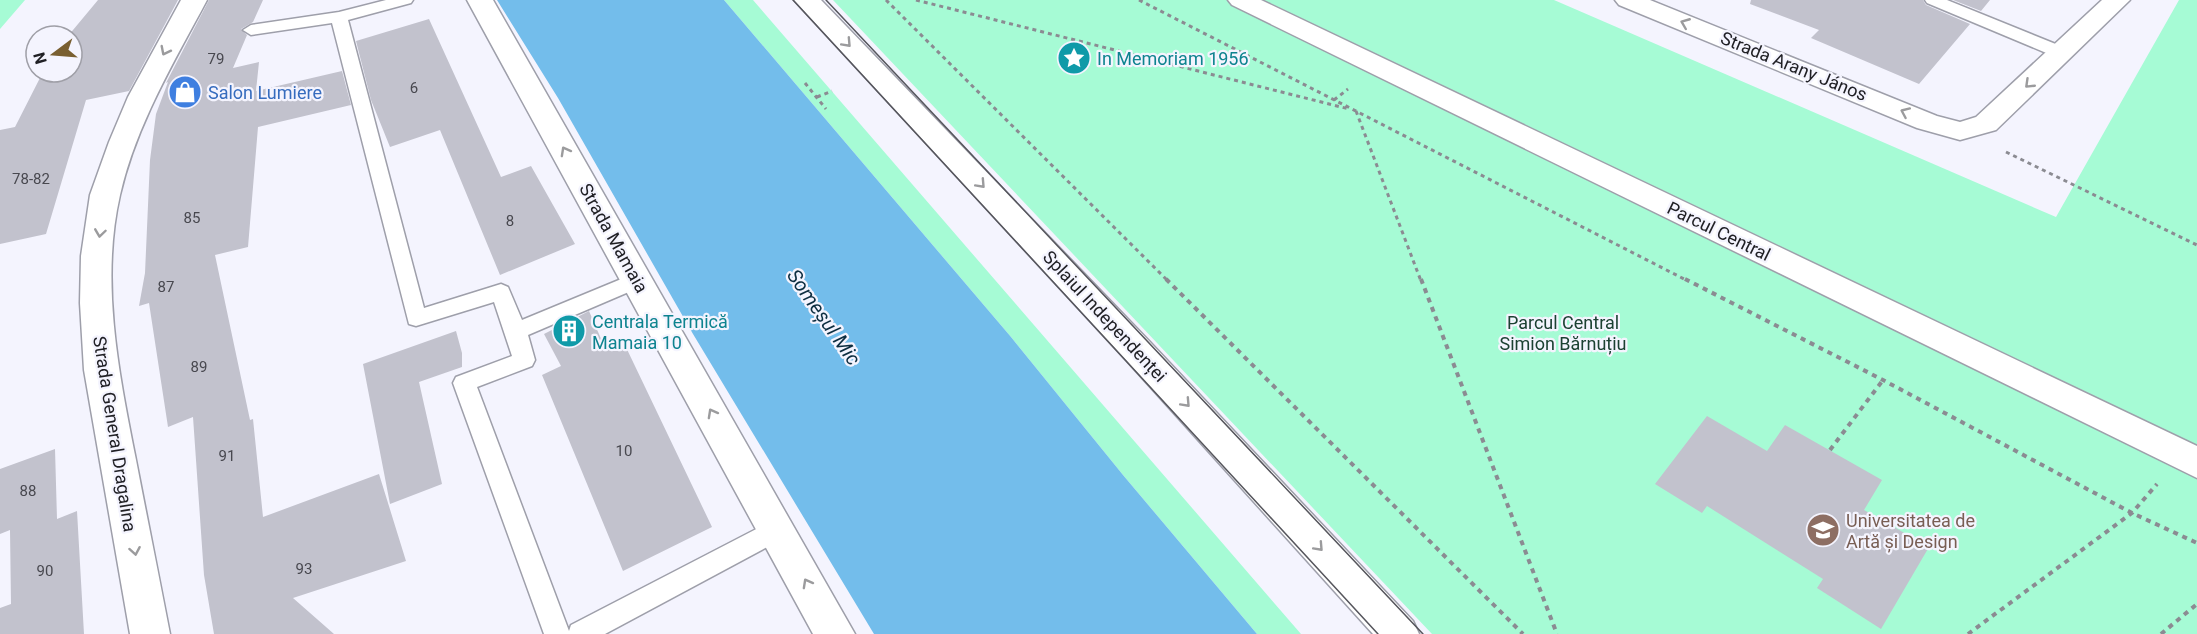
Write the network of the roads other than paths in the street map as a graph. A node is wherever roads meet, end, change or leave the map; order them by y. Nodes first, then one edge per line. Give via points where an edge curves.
1 (194, 0) edge
2 (405, 0) edge
3 (480, 0) edge
4 (807, 0) edge
5 (1241, 0) edge
6 (1628, 0) edge
7 (1933, 0) edge
8 (2117, 0) edge
9 (339, 17) junction
10 (251, 30) dead end
11 (2061, 53) junction
12 (638, 280) junction
13 (516, 331) junction
14 (2197, 463) edge
15 (777, 530) junction
16 (150, 634) edge
17 (557, 634) edge
18 (580, 634) edge
19 (836, 634) edge
20 (1399, 634) edge

1 -> 16 street, Strada General Dragalina via 142,97 123,142 105,195 97,256 101,370
2 - 9 lane
12 -> 3 street, Strada Mamaia
4 -> 20 street, Splaiul Independenței
5 - 14 street, Parcul Central
11 -> 6 street, Strada Arany János via 1986,124 1960,130 1928,122
7 - 11 lane
8 - 11 street
9 - 10 lane
9 - 13 lane via 416,318 501,292
12 - 13 lane
15 -> 12 street, Strada Mamaia
13 - 17 lane via 524,360 464,383
15 - 18 lane
19 -> 15 street, Strada Mamaia

